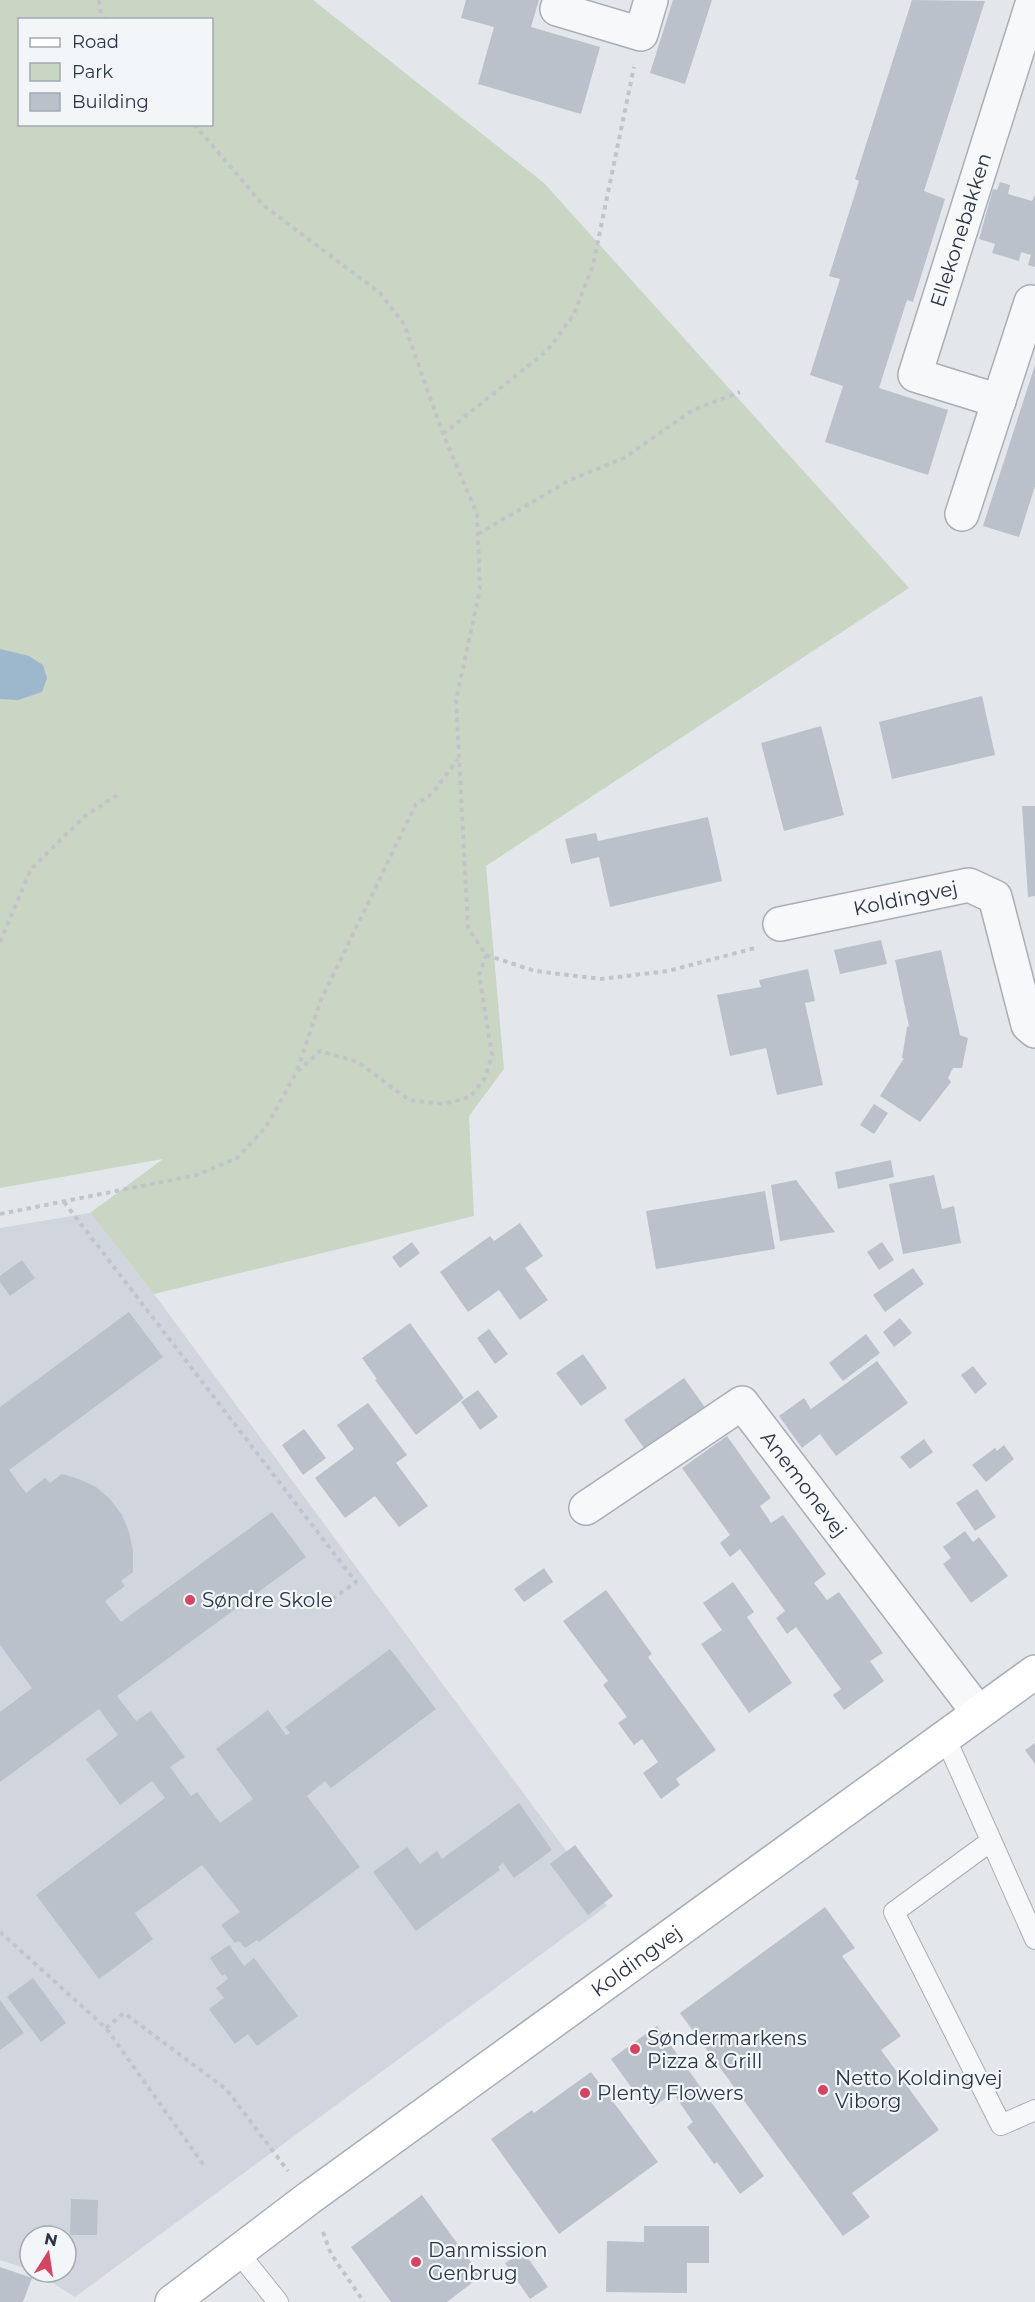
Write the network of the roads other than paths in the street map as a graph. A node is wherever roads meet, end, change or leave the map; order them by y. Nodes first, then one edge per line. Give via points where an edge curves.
1 (560, 0) edge
2 (651, 0) edge
3 (1034, 4) edge
4 (1031, 302) dead end
5 (999, 401) junction
6 (962, 514) dead end
7 (780, 924) road end
8 (1035, 1031) edge
9 (586, 1508) dead end
10 (1035, 1672) edge
11 (978, 1712) junction
12 (945, 1737) junction
13 (991, 1841) junction
14 (1035, 1939) edge
15 (1035, 2110) edge
16 (238, 2252) junction
17 (172, 2302) edge
18 (278, 2302) edge

1 - 2 street via 557,9 641,34
3 - 5 street, Ellekonebakken via 915,375
4 - 5 street
5 - 6 street
7 - 8 street, Koldingvej via 969,885 995,897 1028,1025
9 - 11 street, Anemonevej via 742,1403
10 - 11 street, Koldingvej
11 - 12 street, Koldingvej
12 - 13 lane
12 - 16 street, Koldingvej
13 - 14 lane
13 - 15 lane via 894,1912 1001,2125
16 - 17 street, Koldingvej
16 - 18 lane

